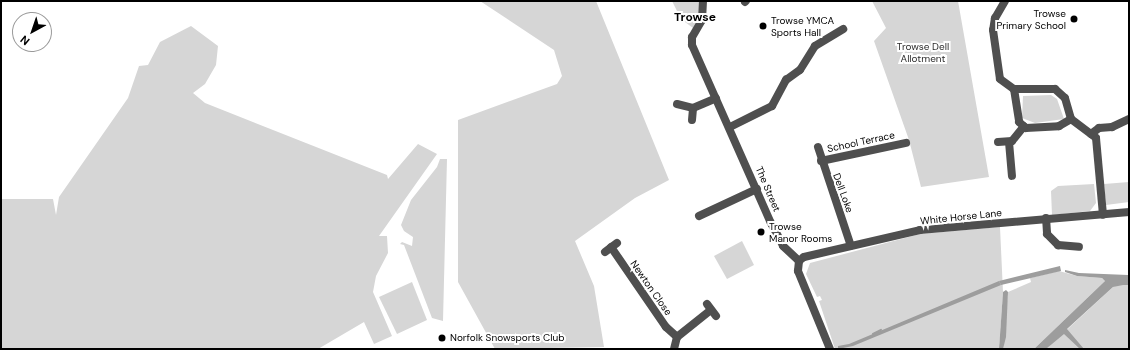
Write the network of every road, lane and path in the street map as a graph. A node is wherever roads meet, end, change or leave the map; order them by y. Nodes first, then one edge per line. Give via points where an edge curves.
1 (703, 1) edge
2 (1005, 1) edge
3 (843, 29) dead end
4 (1014, 89) junction
5 (716, 98) junction
6 (677, 104) dead end
7 (693, 108) junction
8 (1071, 119) junction
9 (1129, 119) edge
10 (692, 120) dead end
11 (1024, 126) junction
12 (730, 127) junction
13 (1091, 134) junction
14 (998, 142) dead end
15 (1009, 142) junction
16 (906, 143) dead end
17 (818, 147) dead end
18 (821, 161) junction
19 (1012, 176) dead end
20 (757, 189) junction
21 (1129, 212) edge
22 (1103, 215) junction
23 (700, 216) dead end
24 (1046, 218) junction
25 (852, 246) junction
26 (611, 247) dead end
27 (1079, 247) dead end
28 (799, 261) junction
29 (711, 310) dead end
30 (677, 337) junction
31 (829, 346) edge
32 (674, 349) edge

1 - 5 street, The Street via 702,20 692,44
2 - 4 street via 995,18 993,30 1000,79
3 - 12 street via 815,46 800,70 786,80 772,106
4 - 8 street via 1055,89 1065,98
4 - 11 street via 1018,122
5 - 7 street
5 - 12 street, The Street
6 - 7 street
7 - 10 street
8 - 11 street via 1059,126
8 - 13 street
9 - 13 street via 1112,127 1103,127
11 - 15 street
12 - 20 street, The Street
13 - 22 street via 1099,147
14 - 15 street
15 - 19 street
16 - 18 street, School Terrace
17 - 18 street, Dell Loke
18 - 25 street, Dell Loke
20 - 23 street
20 - 28 street, The Street via 783,246
21 - 22 street, White Horse Lane
22 - 24 street, White Horse Lane
24 - 25 street, White Horse Lane via 920,230
24 - 27 street via 1047,234 1058,245
25 - 28 street, White Horse Lane via 804,257
26 - 30 street, Newton Close via 666,327
28 - 31 street via 798,270
29 - 30 street
30 - 32 street

